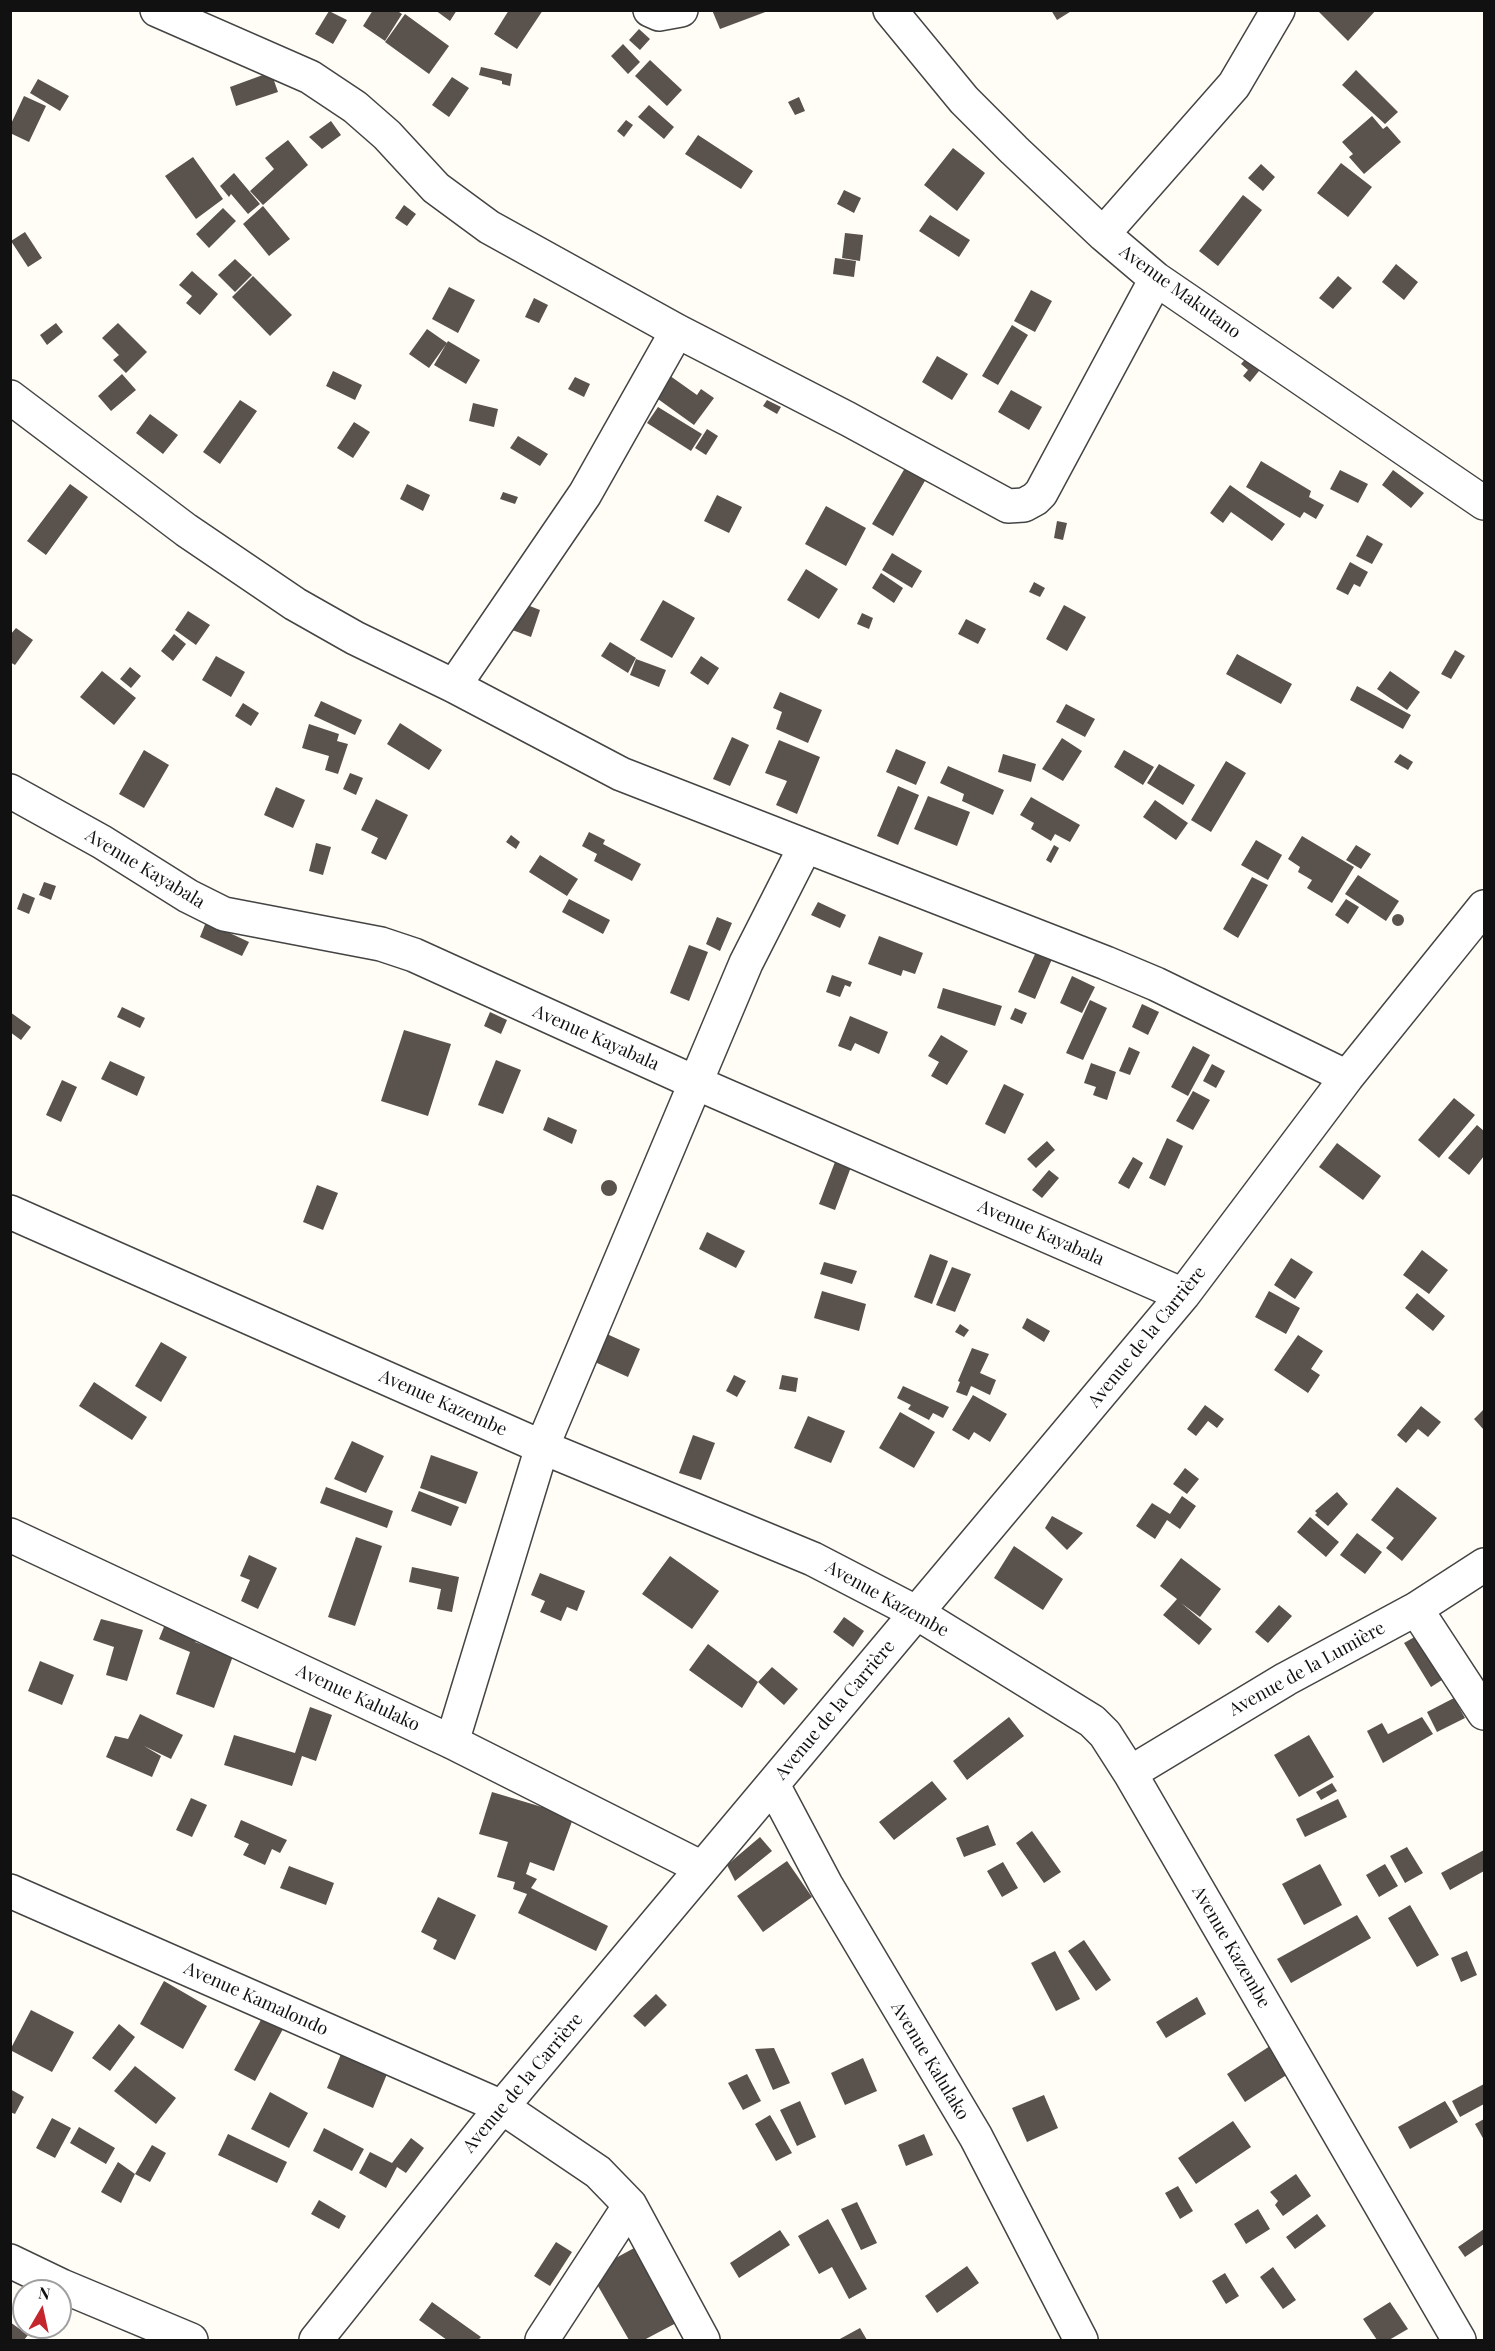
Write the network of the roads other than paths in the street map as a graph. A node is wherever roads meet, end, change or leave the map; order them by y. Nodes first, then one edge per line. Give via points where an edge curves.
1 (158, 10) edge
2 (650, 10) edge
3 (681, 10) edge
4 (890, 10) edge
5 (1278, 10) edge
6 (1103, 234) junction
7 (1156, 279) junction
8 (677, 331) junction
9 (10, 397) edge
10 (1485, 503) edge
11 (454, 686) junction
12 (10, 791) edge
13 (805, 847) junction
14 (1485, 908) edge
15 (1347, 1077) junction
16 (694, 1082) junction
17 (10, 1212) edge
18 (1183, 1295) junction
19 (542, 1447) junction
20 (10, 1535) edge
21 (1485, 1565) edge
22 (1416, 1609) junction
23 (916, 1613) junction
24 (1485, 1713) edge
25 (453, 1742) junction
26 (1130, 1773) junction
27 (773, 1785) junction
28 (702, 1869) junction
29 (10, 1891) edge
30 (502, 2107) junction
31 (630, 2205) junction
32 (10, 2261) edge
33 (191, 2340) edge
34 (316, 2340) edge
35 (542, 2340) edge
36 (703, 2340) edge
37 (1081, 2340) edge
38 (1459, 2340) edge

1 - 8 street via 310,77 355,107 436,188 489,227
2 - 3 street via 659,15
4 - 6 street, Avenue Makutano via 964,100
5 - 6 street via 1234,85
6 - 7 street, Avenue Makutano
7 - 8 street via 1041,493 1024,505 1008,506
7 - 10 street, Avenue Makutano
8 - 11 street via 585,494
9 - 11 street via 158,510 267,585 355,638
11 - 13 street via 621,774
12 - 16 street, Avenue Kayabala via 224,914 381,944 414,955
13 - 15 street via 1156,984
13 - 16 street via 746,963
14 - 15 street, Avenue de la Carrière
15 - 18 street, Avenue de la Carrière
16 - 18 street, Avenue Kayabala
16 - 19 street
17 - 19 street, Avenue Kazembe
18 - 23 street, Avenue de la Carrière
19 - 23 street, Avenue Kazembe via 813,1559
19 - 25 street
20 - 25 street, Avenue Kalulako
21 - 22 street, Avenue de la Lumière
22 - 24 street
22 - 26 street, Avenue de la Lumière via 1286,1679
23 - 26 street, Avenue Kazembe via 1092,1721
23 - 27 street, Avenue de la Carrière
25 - 28 street, Avenue Kalulako
26 - 38 street, Avenue Kazembe
27 - 28 street, Avenue de la Carrière
27 - 37 street, Avenue Kalulako via 826,1886 975,2137
28 - 30 street, Avenue de la Carrière
29 - 30 street, Avenue Kamalondo
30 - 31 street, Avenue Kamalondo via 598,2172
30 - 34 street, Avenue de la Carrière
31 - 35 street
31 - 36 street, Avenue Kamalondo
32 - 33 street

